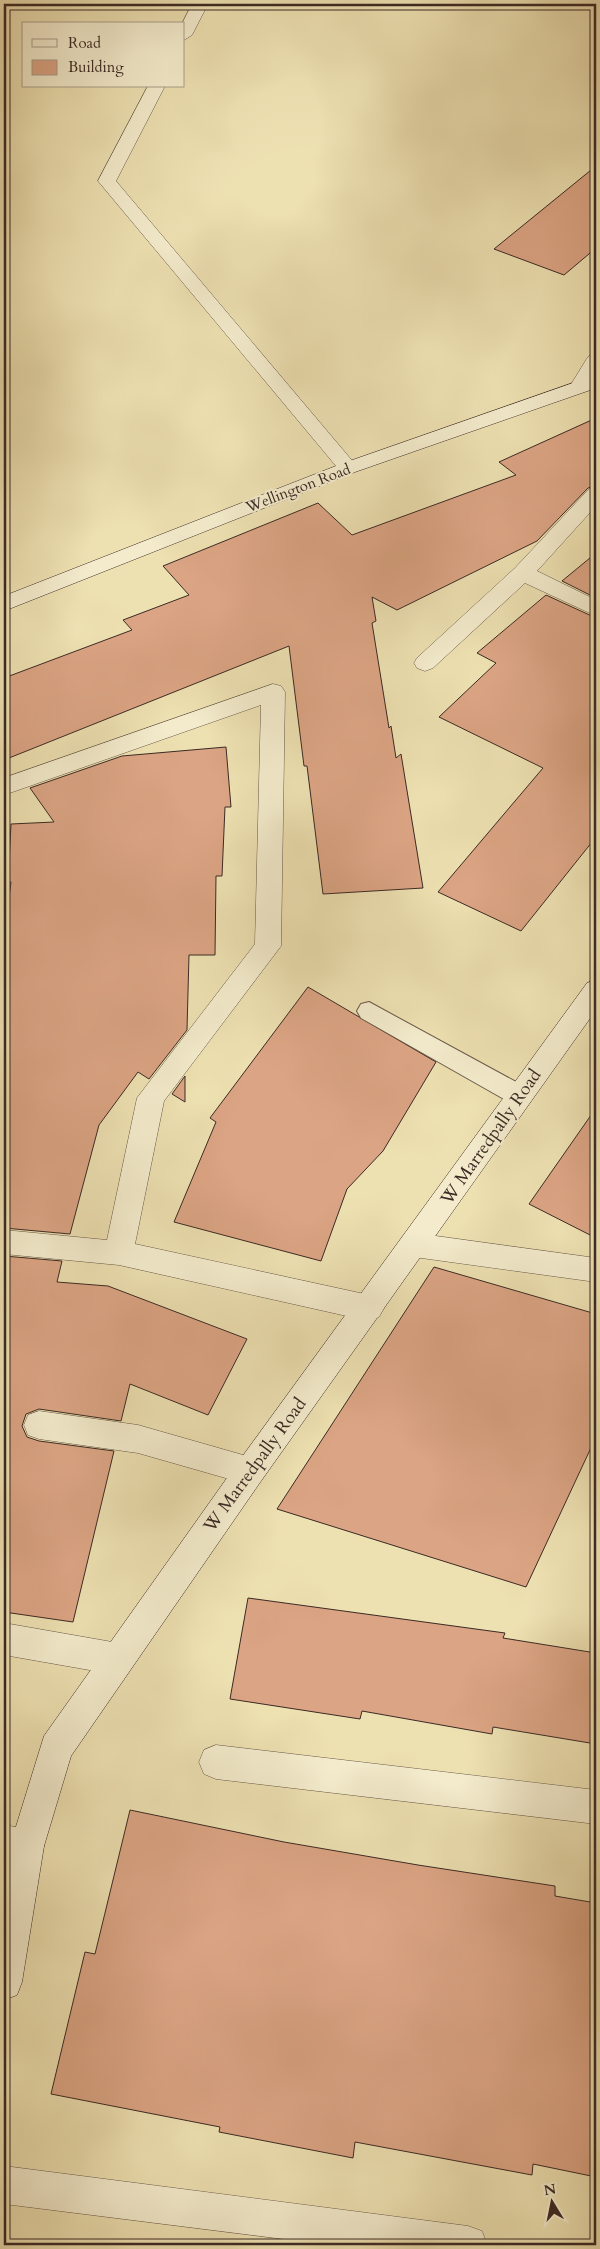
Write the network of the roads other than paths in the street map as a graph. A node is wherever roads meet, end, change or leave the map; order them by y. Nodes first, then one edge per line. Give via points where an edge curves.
1 (200, 4) edge
2 (185, 33) edge
3 (156, 88) edge
4 (596, 360) edge
5 (588, 383) edge
6 (348, 468) junction
7 (596, 494) edge
8 (523, 573) junction
9 (4, 604) edge
10 (596, 609) edge
11 (426, 663) dead end
12 (4, 788) edge
13 (596, 990) edge
14 (369, 1011) dead end
15 (520, 1096) junction
16 (4, 1242) edge
17 (414, 1245) junction
18 (119, 1253) junction
19 (596, 1270) edge
20 (369, 1308) junction
21 (39, 1425) dead end
22 (250, 1470) junction
23 (4, 1639) edge
24 (118, 1659) junction
25 (216, 1762) dead end
26 (596, 1808) edge
27 (16, 1844) edge
28 (4, 1982) edge
29 (4, 2185) edge
30 (468, 2245) edge

1 - 2 street
3 - 6 street via 107,181
4 - 5 street
5 - 6 street, Wellington Road
6 - 9 street, Wellington Road
7 - 8 street
8 - 10 street
8 - 11 street
12 - 18 street via 273,692 268,946 151,1098
13 - 15 street, W Marredpally Road
14 - 15 lane
15 - 17 street, W Marredpally Road
16 - 18 street
17 - 19 street
17 - 20 street, W Marredpally Road
18 - 20 street
20 - 22 street, W Marredpally Road
21 - 22 street via 138,1439
22 - 24 street, W Marredpally Road
23 - 24 street
24 - 27 street, W Marredpally Road via 56,1748
25 - 26 street
27 - 28 street, W Marredpally Road
29 - 30 street

